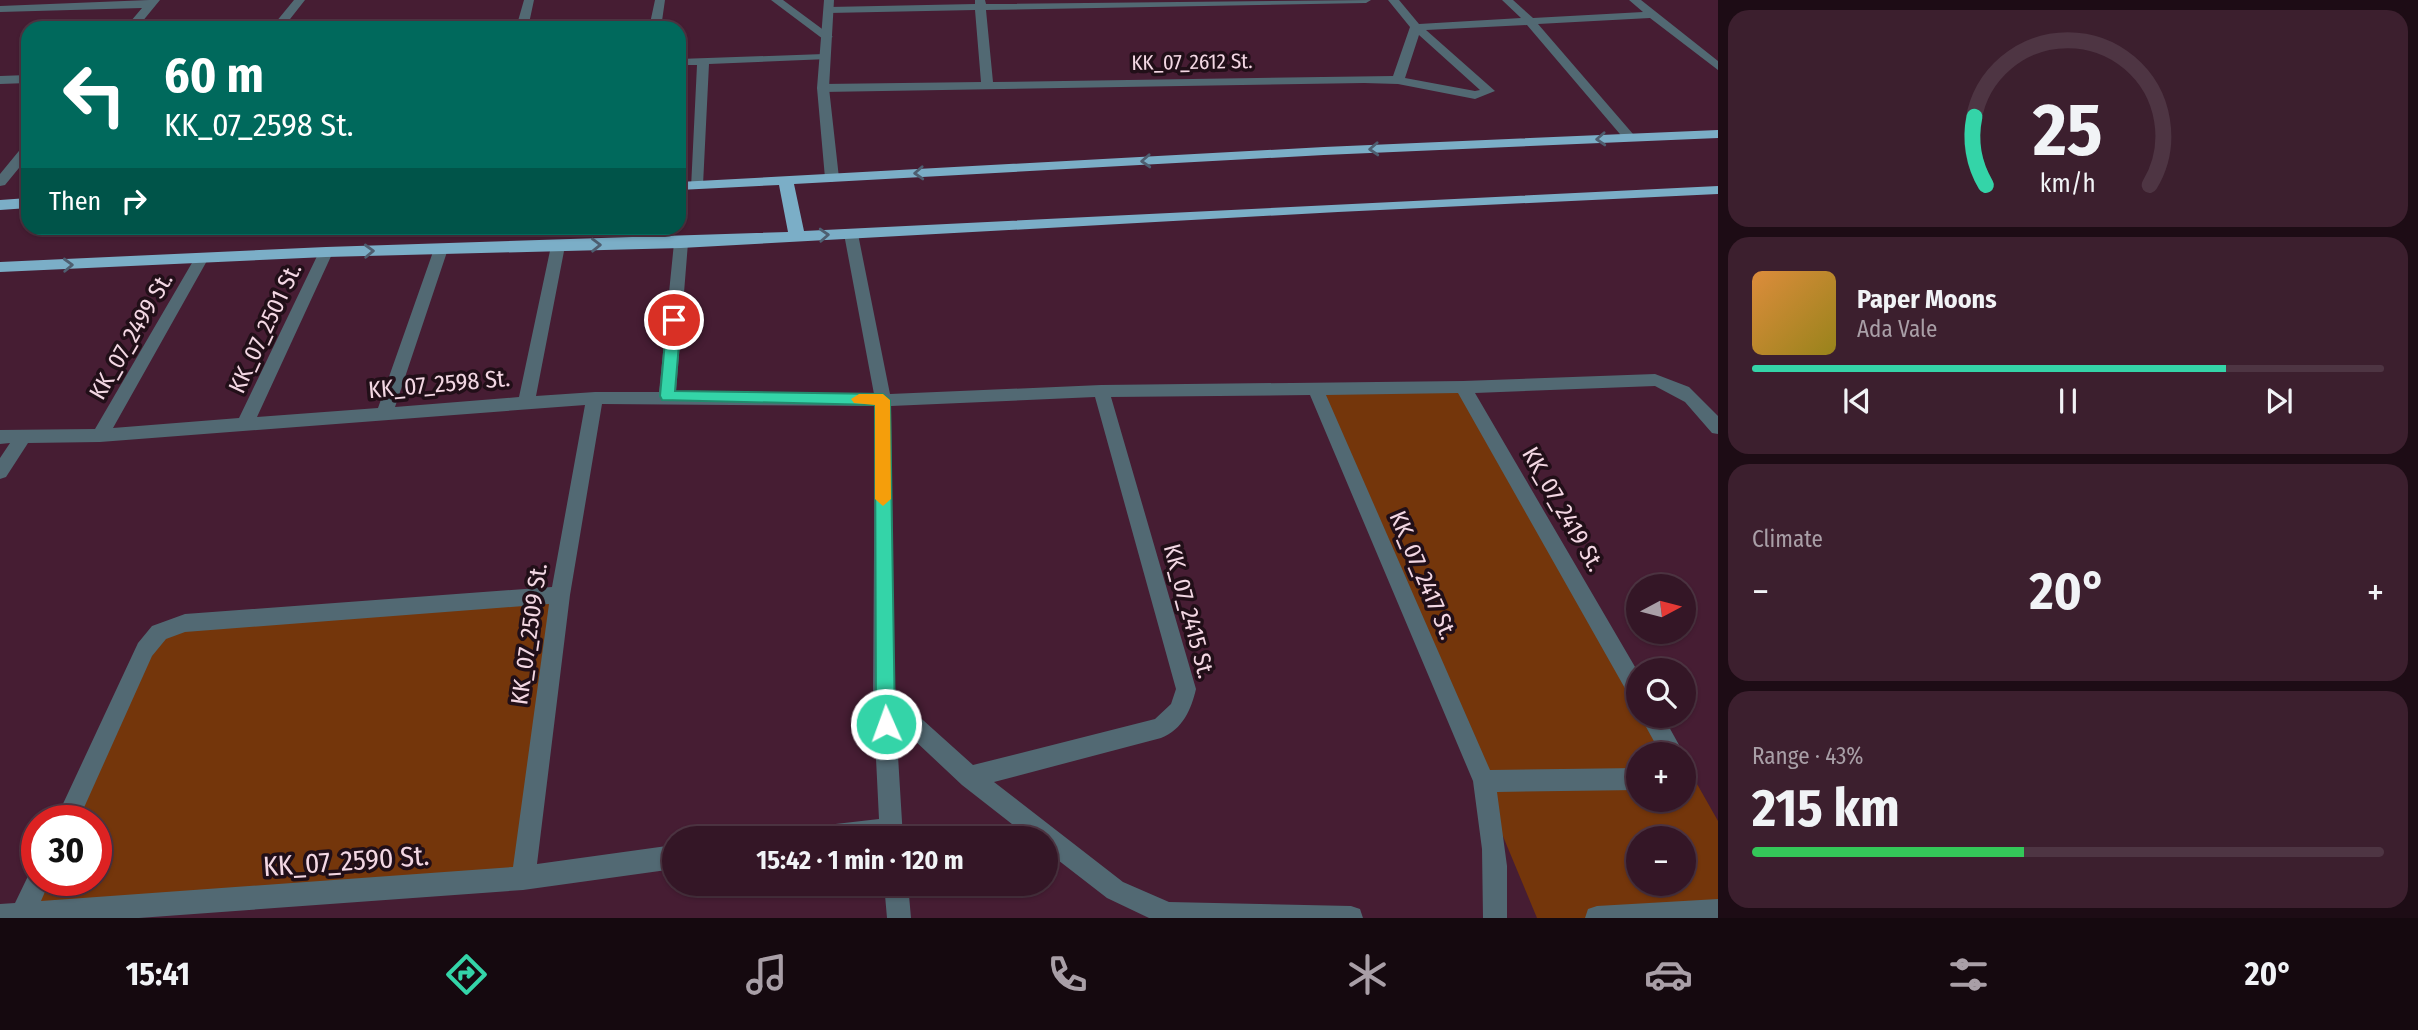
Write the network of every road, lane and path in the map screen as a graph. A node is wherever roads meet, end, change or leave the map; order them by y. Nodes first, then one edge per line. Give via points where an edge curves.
1 (15, 0) edge
2 (300, 0) edge
3 (529, 0) edge
4 (660, 0) edge
5 (776, 0) edge
6 (1366, 0) edge
7 (1393, 0) edge
8 (1507, 0) edge
9 (1634, 0) edge
10 (153, 3) edge
11 (829, 5) edge
12 (980, 5) edge
13 (3, 9) edge
14 (1654, 15) junction
15 (1529, 20) junction
16 (137, 21) edge
17 (283, 21) edge
18 (524, 21) edge
19 (656, 21) edge
20 (1416, 27) junction
21 (827, 37) junction
22 (824, 57) junction
23 (703, 61) junction
24 (686, 62) edge
25 (1718, 67) edge
26 (21, 79) edge
27 (0, 80) edge
28 (1398, 80) junction
29 (987, 84) junction
30 (823, 88) junction
31 (1718, 134) edge
32 (1629, 137) junction
33 (21, 157) edge
34 (832, 178) junction
35 (786, 181) junction
36 (0, 182) edge
37 (686, 186) edge
38 (696, 186) junction
39 (1718, 190) edge
40 (21, 204) edge
41 (0, 205) edge
42 (851, 234) junction
43 (796, 237) junction
44 (681, 243) junction
45 (558, 246) junction
46 (441, 249) junction
47 (326, 252) junction
48 (201, 259) junction
49 (0, 267) edge
50 (1463, 387) junction
51 (1315, 388) junction
52 (1101, 391) junction
53 (667, 396) junction
54 (595, 398) junction
55 (883, 400) junction
56 (527, 401) junction
57 (385, 412) junction
58 (245, 424) junction
59 (1718, 428) edge
60 (100, 435) junction
61 (0, 437) edge
62 (23, 437) junction
63 (0, 472) edge
64 (560, 595) junction
65 (1626, 671) edge
66 (884, 698) junction
67 (970, 776) junction
68 (1626, 779) edge
69 (1483, 781) junction
70 (73, 805) edge
71 (891, 826) edge
72 (662, 860) edge
73 (523, 878) junction
74 (26, 896) edge
75 (897, 896) edge
76 (1718, 911) edge
77 (119, 913) edge
78 (11, 915) edge
79 (1169, 916) edge
80 (899, 918) edge
81 (1350, 918) edge
82 (1495, 918) edge
83 (1597, 918) edge

1 - 13 street
2 - 17 street
3 - 18 street
4 - 19 street
5 - 21 street
6 - 12 street
7 - 20 street
8 - 15 street
9 - 14 street
10 - 13 street
10 - 16 street
11 - 12 street
11 - 21 street
12 - 29 street
14 - 15 street
14 - 25 street
15 - 20 street
15 - 32 street
20 - 28 street
20 - 28 street, KK_07_2612 St. via 1489,88 1475,95
21 - 22 street
22 - 23 street
22 - 30 street
23 - 24 street
23 - 38 street
26 - 27 street
28 - 29 street, KK_07_2612 St.
29 - 30 street, KK_07_2612 St.
30 - 34 street
31 - 32 highway
32 -> 34 highway
33 - 36 street
34 - 35 highway
35 - 38 highway
35 - 43 highway
37 - 38 highway
39 - 42 highway
40 - 41 highway
43 -> 42 highway
42 - 55 street
43 - 44 highway
45 -> 44 highway
44 - 53 street
45 - 46 highway
45 - 56 street
47 -> 46 highway
46 - 57 street
47 - 48 highway
47 - 58 street, KK_07_2501 St.
49 -> 48 highway
48 - 60 street, KK_07_2499 St.
50 - 51 street, KK_07_2598 St.
50 - 59 street, KK_07_2598 St. via 1655,380 1674,384 1700,405
50 - 65 street, KK_07_2419 St.
51 - 52 street, KK_07_2598 St.
51 - 69 street, KK_07_2417 St.
52 - 55 street, KK_07_2598 St.
52 - 67 street, KK_07_2415 St. via 1186,689 1180,710 1161,728
53 - 54 street, KK_07_2598 St.
53 - 55 street, KK_07_2598 St.
54 - 56 street, KK_07_2598 St.
54 - 64 street, KK_07_2509 St.
55 - 66 street
56 - 57 street, KK_07_2598 St.
57 - 58 street, KK_07_2598 St.
58 - 60 street, KK_07_2598 St.
60 - 62 street, KK_07_2598 St.
61 - 62 street, KK_07_2598 St.
62 - 63 street
64 - 70 street via 185,623 159,632 145,650
64 - 73 street, KK_07_2509 St.
66 - 67 street
66 - 71 street
67 - 79 street via 1115,890
68 - 69 street
69 - 82 street, KK_07_2417 St. via 1496,853
72 - 73 street, KK_07_2590 St.
73 - 77 street, KK_07_2590 St.
74 - 78 street, KK_07_2590 St.
75 - 80 street
76 - 83 street
77 - 78 street, KK_07_2590 St.
79 - 81 street

